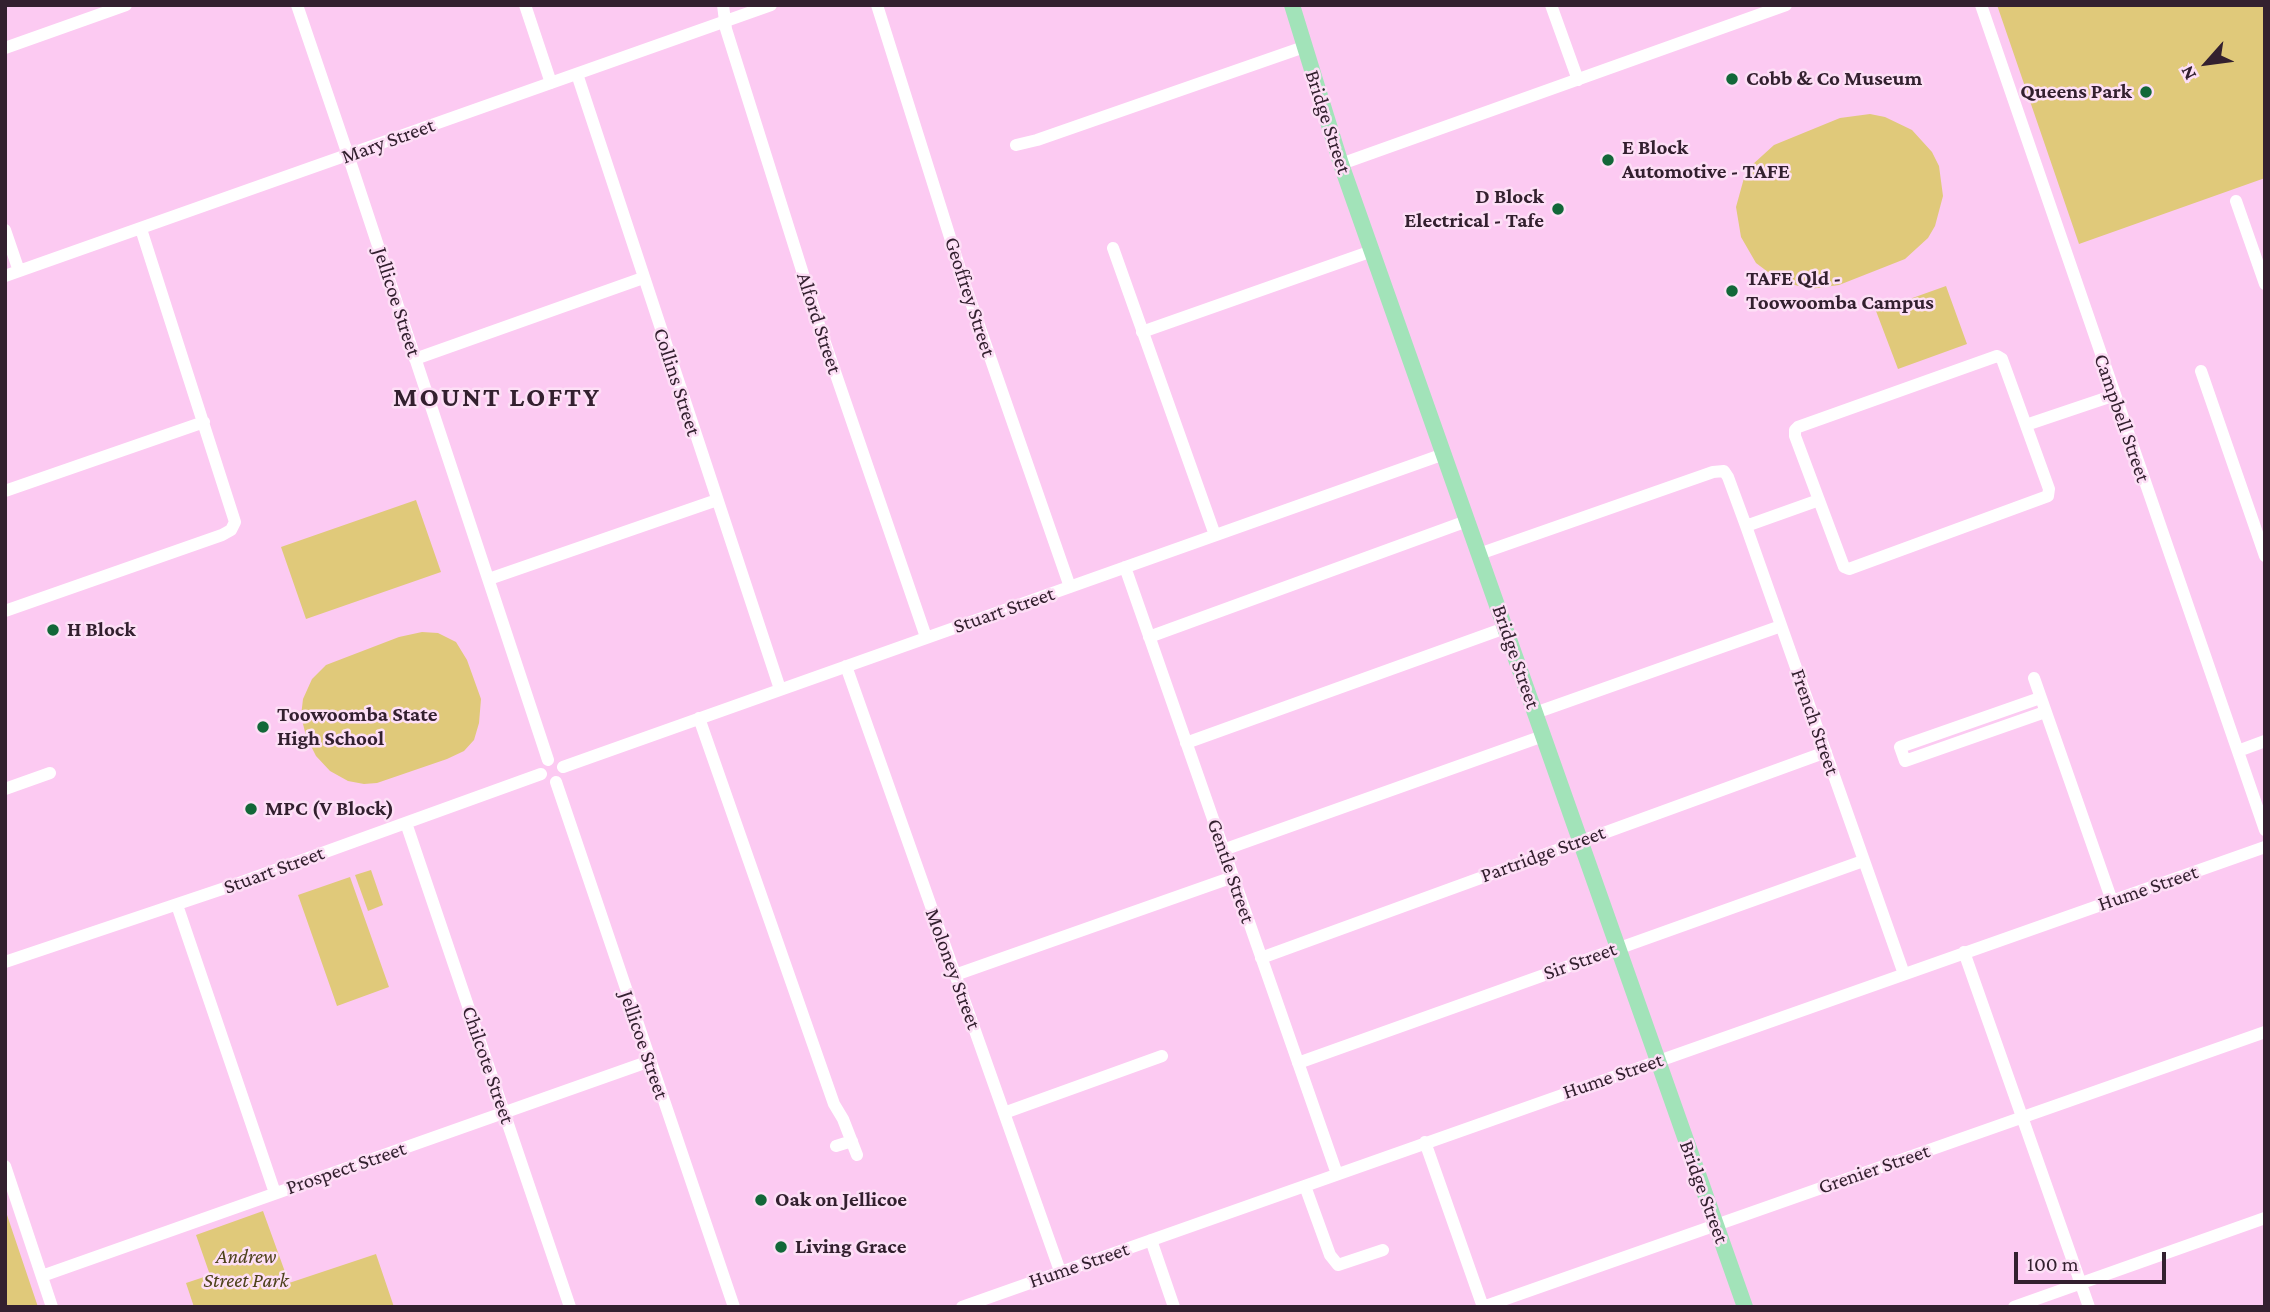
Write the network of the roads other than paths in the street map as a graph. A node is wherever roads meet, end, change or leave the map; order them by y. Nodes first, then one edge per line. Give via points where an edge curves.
1 (126, 5) edge
2 (296, 5) edge
3 (525, 5) edge
4 (723, 5) edge
5 (771, 5) edge
6 (877, 5) edge
7 (1292, 5) edge
8 (1551, 5) edge
9 (1786, 5) edge
10 (1981, 5) edge
11 (725, 22) junction
12 (1304, 47) junction
13 (5, 48) edge
14 (577, 74) junction
15 (1578, 80) junction
16 (551, 83) junction
17 (1016, 145) dead end
18 (348, 155) junction
19 (1341, 164) junction
20 (2236, 201) dead end
21 (141, 229) junction
22 (5, 230) edge
23 (1113, 248) dead end
24 (1372, 251) junction
25 (19, 271) junction
26 (5, 276) edge
27 (643, 278) junction
28 (2265, 284) edge
29 (1142, 332) junction
30 (415, 359) junction
31 (2201, 372) dead end
32 (2115, 395) junction
33 (204, 422) junction
34 (2026, 425) junction
35 (1444, 454) junction
36 (5, 491) edge
37 (717, 500) junction
38 (1819, 500) junction
39 (1467, 521) junction
40 (1746, 526) junction
41 (1215, 535) junction
42 (1479, 554) junction
43 (2265, 556) edge
44 (1125, 567) junction
45 (489, 579) junction
46 (1070, 587) junction
47 (5, 611) edge
48 (1781, 626) junction
49 (1505, 628) junction
50 (926, 637) junction
51 (1149, 637) junction
52 (846, 666) junction
53 (2034, 678) dead end
54 (780, 689) junction
55 (2040, 698) junction
56 (2045, 712) junction
57 (1535, 713) junction
58 (699, 718) junction
59 (1543, 736) junction
60 (2265, 741) edge
61 (1186, 743) junction
62 (2238, 751) junction
63 (1826, 752) junction
64 (548, 760) junction
65 (563, 767) junction
66 (50, 773) dead end
67 (541, 774) junction
68 (556, 782) junction
69 (5, 789) edge
70 (406, 823) junction
71 (2265, 830) edge
72 (1580, 841) junction
73 (2265, 847) edge
74 (1223, 850) junction
75 (1863, 861) junction
76 (1233, 877) junction
77 (2112, 901) junction
78 (177, 905) junction
79 (1618, 948) junction
80 (1965, 952) junction
81 (1261, 958) junction
82 (5, 962) edge
83 (1904, 974) junction
84 (955, 975) junction
85 (2265, 1032) edge
86 (1162, 1056) dead end
87 (1657, 1060) junction
88 (650, 1061) junction
89 (1298, 1063) junction
90 (505, 1112) junction
91 (1004, 1113) junction
92 (2022, 1117) junction
93 (852, 1141) junction
94 (1425, 1142) junction
95 (836, 1146) dead end
96 (857, 1155) dead end
97 (5, 1166) edge
98 (1337, 1174) junction
99 (1306, 1186) junction
100 (275, 1193) junction
101 (2265, 1218) edge
102 (1716, 1224) junction
103 (1151, 1240) junction
104 (1383, 1250) dead end
105 (1060, 1271) junction
106 (42, 1276) junction
107 (2080, 1283) junction
108 (52, 1307) edge
109 (570, 1307) edge
110 (734, 1307) edge
111 (962, 1307) edge
112 (1174, 1307) edge
113 (1483, 1307) edge
114 (1745, 1307) edge
115 (2014, 1307) edge
116 (2089, 1307) edge

1 - 13 street
2 - 18 street, Jellicoe Street
3 - 16 street
4 - 11 street, Alford Street
5 - 11 street, Mary Street
6 - 46 street, Geoffrey Street via 965,285
7 - 12 main road, Bridge Street
8 - 15 street
9 - 15 street
10 - 32 street, Campbell Street
11 - 14 street, Mary Street
11 - 50 street, Alford Street via 821,331
12 - 17 street
12 - 19 main road, Bridge Street
14 - 16 street, Mary Street
14 - 27 street, Collins Street
15 - 19 street
16 - 18 street, Mary Street
18 - 21 street, Mary Street
18 - 30 street, Jellicoe Street
19 - 24 main road, Bridge Street
20 - 28 street
21 - 25 street, Mary Street
21 - 33 street
22 - 25 street
23 - 29 street
24 - 29 street
24 - 35 main road, Bridge Street
25 - 26 street, Mary Street
27 - 30 street
27 - 37 street, Collins Street
29 - 41 street
30 - 45 street, Jellicoe Street
31 - 43 street
32 - 34 street
32 - 62 street, Campbell Street
33 - 36 street
33 - 47 street via 235,522 231,530
34 - 38 street via 2048,496 1849,569 1842,564
34 - 38 street via 2002,359 1995,356 1981,361 1797,428 1795,436
35 - 39 main road, Bridge Street
35 - 41 street, Stuart Street
37 - 45 street
37 - 54 street, Collins Street
38 - 40 street
39 - 42 main road, Bridge Street
39 - 51 street
40 - 42 street, French Street via 1728,477 1724,471 1713,472
40 - 48 street, French Street
41 - 44 street, Stuart Street
42 - 49 main road, Bridge Street
44 - 46 street, Stuart Street
44 - 51 street, Gentle Street
45 - 64 street, Jellicoe Street
46 - 50 street, Stuart Street
48 - 57 street
48 - 63 street, French Street
49 - 57 main road, Bridge Street
49 - 61 street
50 - 52 street, Stuart Street
51 - 61 street, Gentle Street
52 - 54 street, Stuart Street
52 - 84 street, Moloney Street
53 - 55 street
54 - 58 street, Stuart Street
55 - 56 street
55 - 56 street via 1900,747 1905,761
56 - 77 street
57 - 59 main road, Bridge Street
58 - 65 street, Stuart Street
58 - 93 street via 834,1104
59 - 72 main road, Bridge Street
59 - 74 street
60 - 62 street
61 - 74 street, Gentle Street
62 - 71 street, Campbell Street
63 - 72 street, Partridge Street
63 - 75 street, French Street
64 - 65 street
64 - 67 street
65 - 68 street
66 - 69 street
67 - 68 street
67 - 70 street, Stuart Street
68 - 88 street, Jellicoe Street
70 - 78 street, Stuart Street
70 - 90 street, Chilcote Street
72 - 79 main road, Bridge Street
72 - 81 street, Partridge Street
73 - 77 street, Hume Street
74 - 76 street, Gentle Street
75 - 79 street, Sir Street
75 - 83 street, French Street
76 - 81 street, Gentle Street
76 - 84 street
77 - 80 street, Hume Street
78 - 82 street, Stuart Street
78 - 100 street
79 - 87 main road, Bridge Street
79 - 89 street, Sir Street
80 - 83 street, Hume Street
80 - 92 street
81 - 89 street, Gentle Street
83 - 87 street, Hume Street
84 - 91 street, Moloney Street
85 - 92 street, Grenier Street
86 - 91 street
87 - 94 street, Hume Street
87 - 102 main road, Bridge Street
88 - 90 street, Prospect Street
88 - 110 street, Jellicoe Street
89 - 98 street, Gentle Street
90 - 100 street, Prospect Street
90 - 109 street, Chilcote Street
91 - 105 street, Moloney Street
92 - 102 street, Grenier Street
92 - 107 street
93 - 95 street
93 - 96 street
94 - 98 street, Hume Street
94 - 113 street
97 - 106 street
98 - 99 street, Hume Street
99 - 103 street, Hume Street
99 - 104 street via 1330,1255 1338,1265
100 - 106 street, Prospect Street
101 - 107 street
102 - 113 street, Grenier Street
102 - 114 main road, Bridge Street
103 - 105 street, Hume Street
103 - 112 street
105 - 111 street, Hume Street
106 - 108 street
107 - 115 street
107 - 116 street

